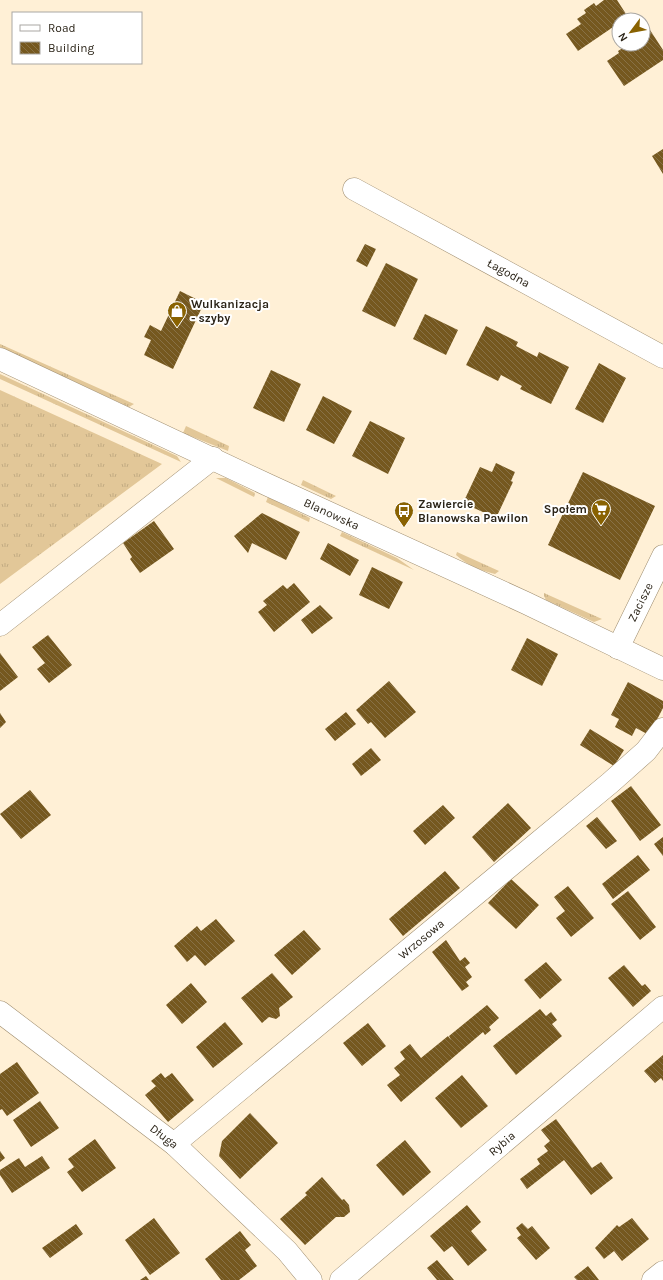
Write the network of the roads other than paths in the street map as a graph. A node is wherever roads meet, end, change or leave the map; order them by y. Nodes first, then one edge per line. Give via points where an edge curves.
1 (354, 189) dead end
2 (663, 358) edge
3 (0, 359) edge
4 (213, 458) junction
5 (663, 556) edge
6 (0, 625) edge
7 (618, 648) junction
8 (663, 669) edge
9 (663, 729) edge
10 (663, 1007) edge
11 (0, 1012) edge
12 (174, 1144) junction
13 (663, 1272) edge
14 (311, 1280) edge
15 (341, 1280) edge
16 (653, 1280) edge

1 - 2 street, Łagodna
3 - 4 street, Blanowska
4 - 6 street
4 - 7 street, Blanowska
5 - 7 street, Zacisze
7 - 8 street, Blanowska
9 - 12 street, Wrzosowa via 646,751 610,783
10 - 15 street, Rybia
11 - 12 street, Długa
12 - 14 street, Długa via 287,1251
13 - 16 street

